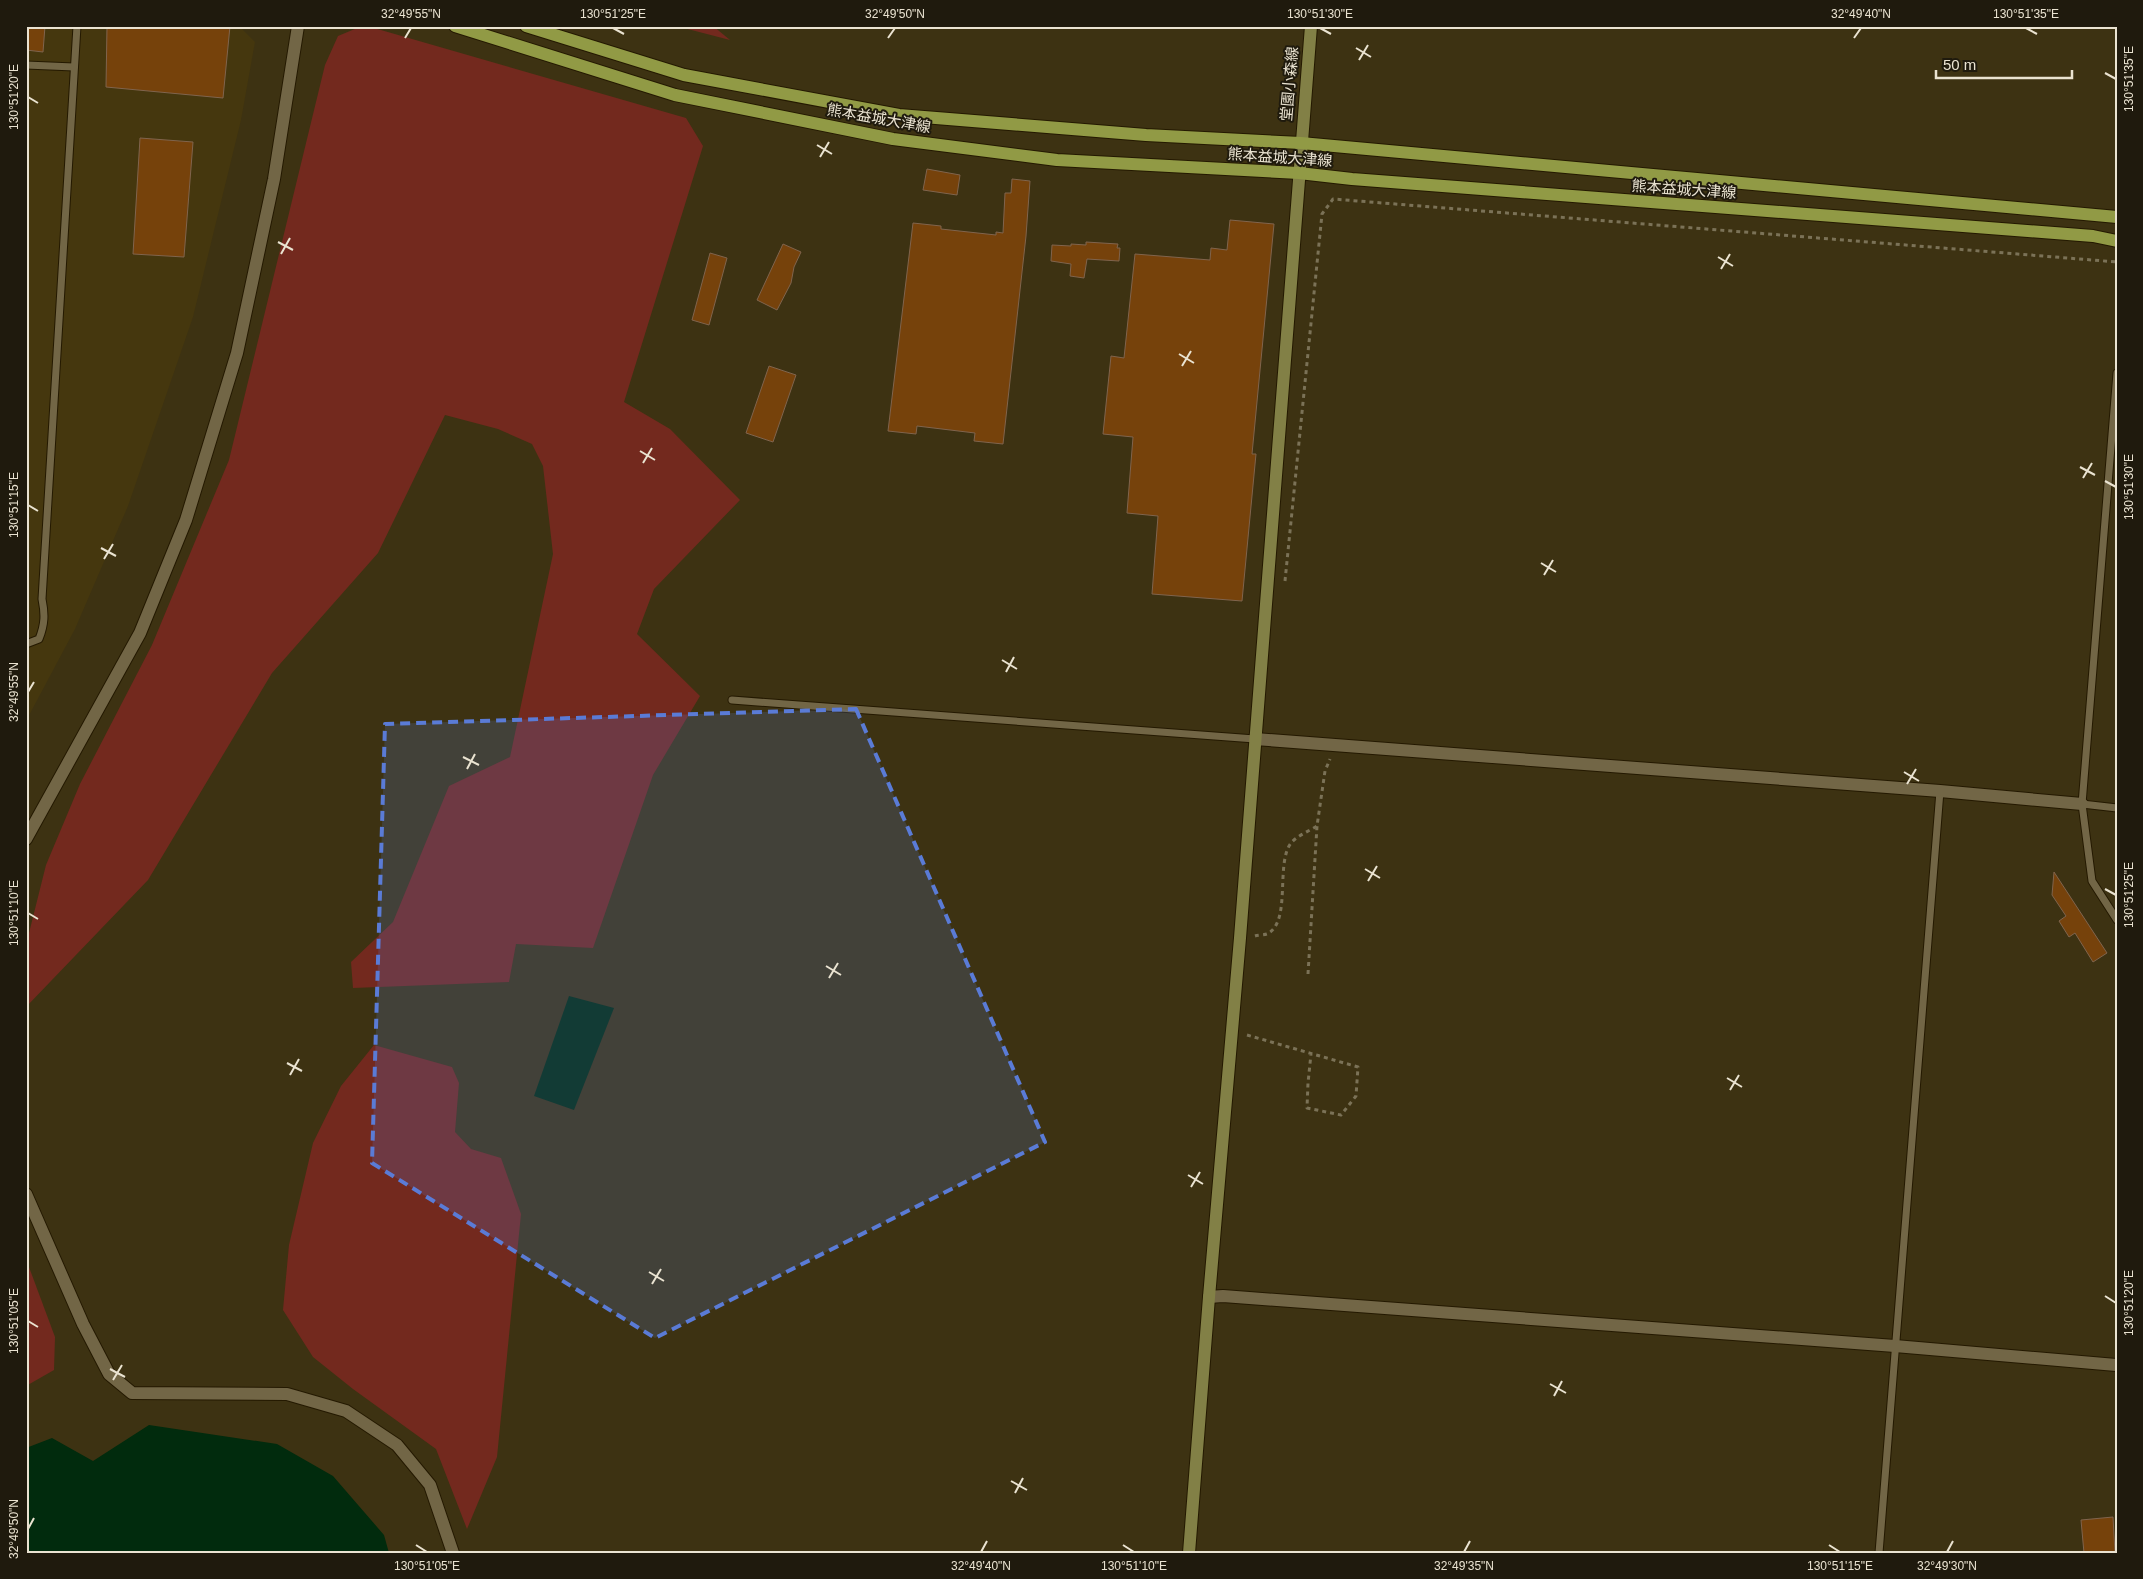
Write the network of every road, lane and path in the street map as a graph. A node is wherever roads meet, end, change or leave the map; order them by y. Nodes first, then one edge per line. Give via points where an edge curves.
1 (78, 26) edge
2 (298, 26) edge
3 (455, 26) edge
4 (526, 26) edge
5 (1310, 26) edge
6 (26, 65) edge
7 (74, 67) junction
8 (1301, 144) junction
9 (1299, 173) junction
10 (2117, 217) edge
11 (2117, 241) edge
12 (2117, 262) edge
13 (2117, 373) edge
14 (1284, 591) dead end
15 (26, 644) edge
16 (732, 700) dead end
17 (1255, 738) junction
18 (1334, 746) junction
19 (1940, 790) junction
20 (2082, 804) junction
21 (2117, 808) edge
22 (1317, 826) junction
23 (26, 839) edge
24 (2117, 920) edge
25 (1256, 926) dead end
26 (1256, 936) junction
27 (1240, 938) junction
28 (1255, 946) dead end
29 (1308, 974) dead end
30 (1248, 1025) dead end
31 (1231, 1031) junction
32 (1247, 1035) junction
33 (1246, 1045) dead end
34 (1311, 1054) junction
35 (26, 1194) edge
36 (1209, 1297) junction
37 (1895, 1346) junction
38 (2116, 1364) dead end
39 (453, 1553) edge
40 (1189, 1553) edge
41 (1879, 1553) edge

1 - 7 lane
2 - 23 street via 274,179 238,353 186,520 140,633
3 - 9 main road, 熊本益城大津線 via 674,95 893,139 1057,160
4 - 8 main road, 熊本益城大津線 via 684,75 899,116
5 - 8 street, 堂園小森線
6 - 7 lane
7 - 15 lane via 42,599 44,625 39,639
8 - 9 street, 堂園小森線
8 - 10 main road, 熊本益城大津線
9 - 11 main road, 熊本益城大津線 via 2093,236
9 - 17 street, 堂園小森線
12 - 14 path via 1333,199 1322,214
13 - 20 lane
16 - 17 lane
17 - 18 street
17 - 27 street, 堂園小森線
18 - 19 street
18 - 22 path via 1325,771
19 - 20 street
19 - 37 lane
20 - 21 lane
20 - 24 lane via 2092,881
22 - 26 path via 1291,843 1286,855 1280,913 1275,927 1267,934
22 - 29 path
25 - 26 path
26 - 27 path
26 - 28 path
27 - 31 street, 堂園小森線
30 - 32 path
31 - 32 path
31 - 36 street, 堂園小森線
32 - 33 path
32 - 34 path
34 - 34 path via 1358,1067 1356,1096 1341,1115 1308,1108
35 - 39 street via 83,1324 110,1374 132,1393 287,1394 346,1411 397,1445 430,1485
36 - 37 street via 1233,1296
36 - 40 street, 堂園小森線
37 - 38 street
37 - 41 lane

